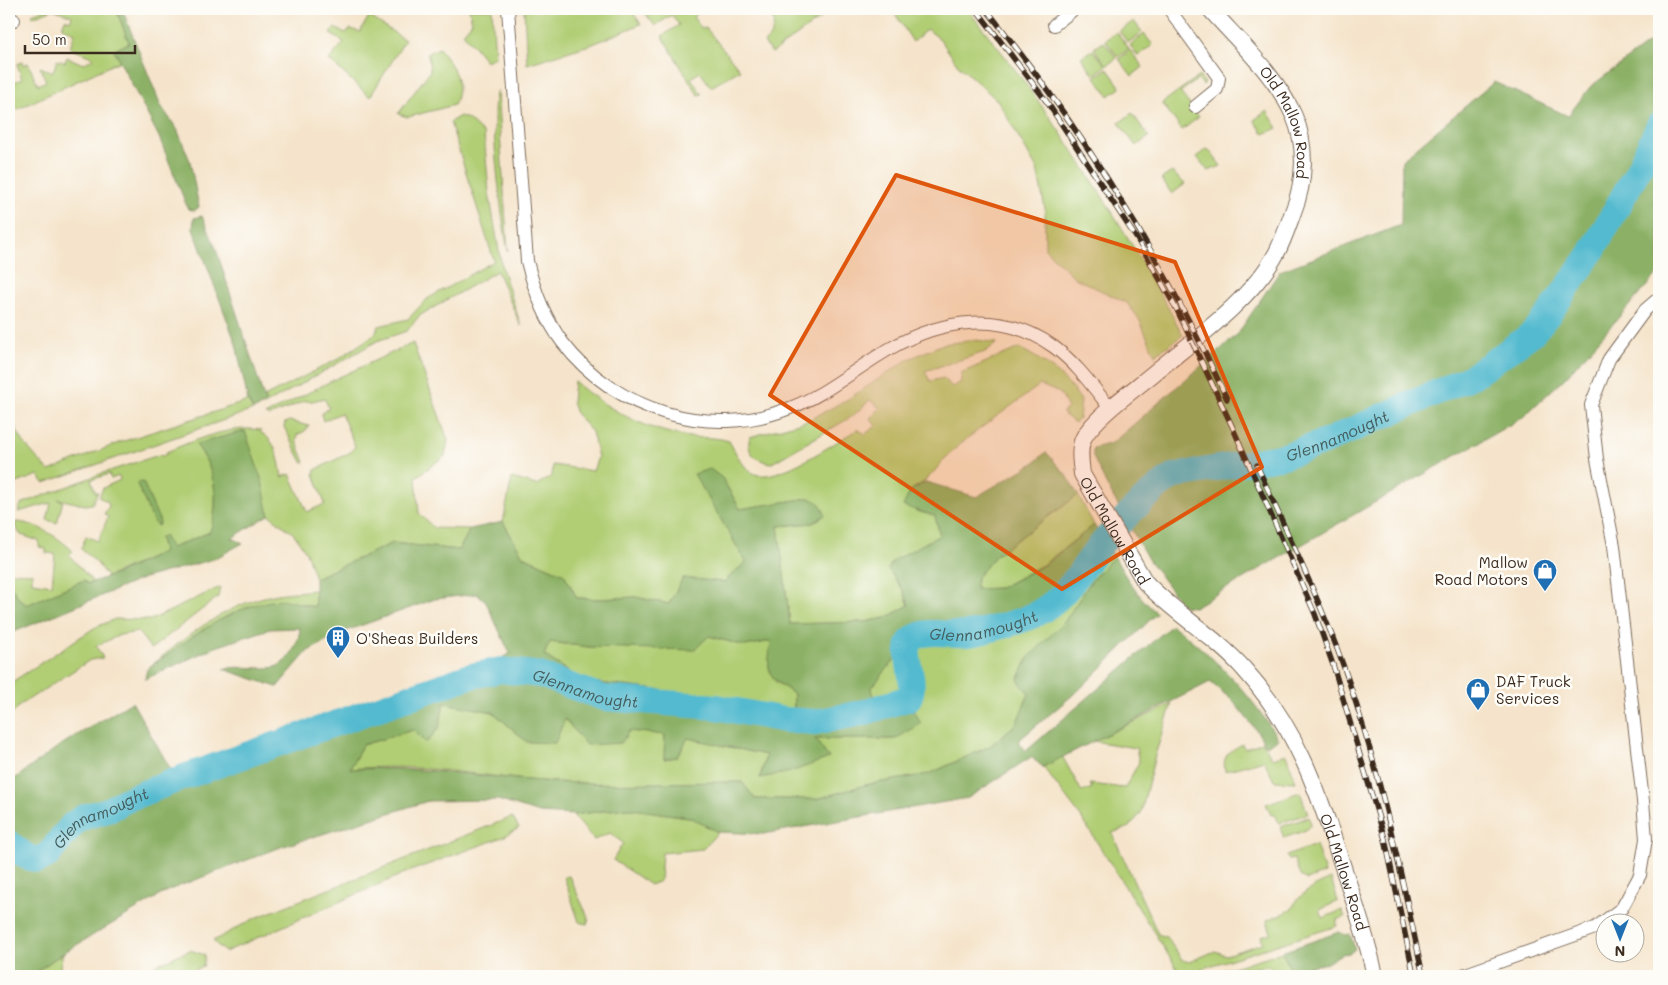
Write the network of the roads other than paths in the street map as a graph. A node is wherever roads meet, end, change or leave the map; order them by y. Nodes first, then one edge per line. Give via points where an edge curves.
1 (508, 9) edge
2 (1074, 9) edge
3 (1170, 9) edge
4 (1210, 9) edge
5 (1054, 25) dead end
6 (1195, 107) dead end
7 (1659, 298) edge
8 (1110, 408) junction
9 (1375, 976) edge
10 (1460, 976) edge

1 - 8 street via 527,261 544,312 581,364 603,383 630,400 655,410 686,418 736,421 763,416 812,399 923,332 950,324 978,322 1002,325 1054,347 1078,369
2 - 5 street
3 - 6 street via 1219,78 1217,89
4 - 8 street, Old Mallow Road via 1269,76 1293,113 1303,156 1302,184 1275,256 1254,284 1224,315
7 - 10 street via 1645,310 1608,359 1590,404 1614,546 1643,801 1646,839 1640,875 1622,908 1595,928
8 - 9 street, Old Mallow Road via 1084,437 1080,454 1082,474 1145,582 1158,597 1242,667 1282,717 1296,742 1330,827

